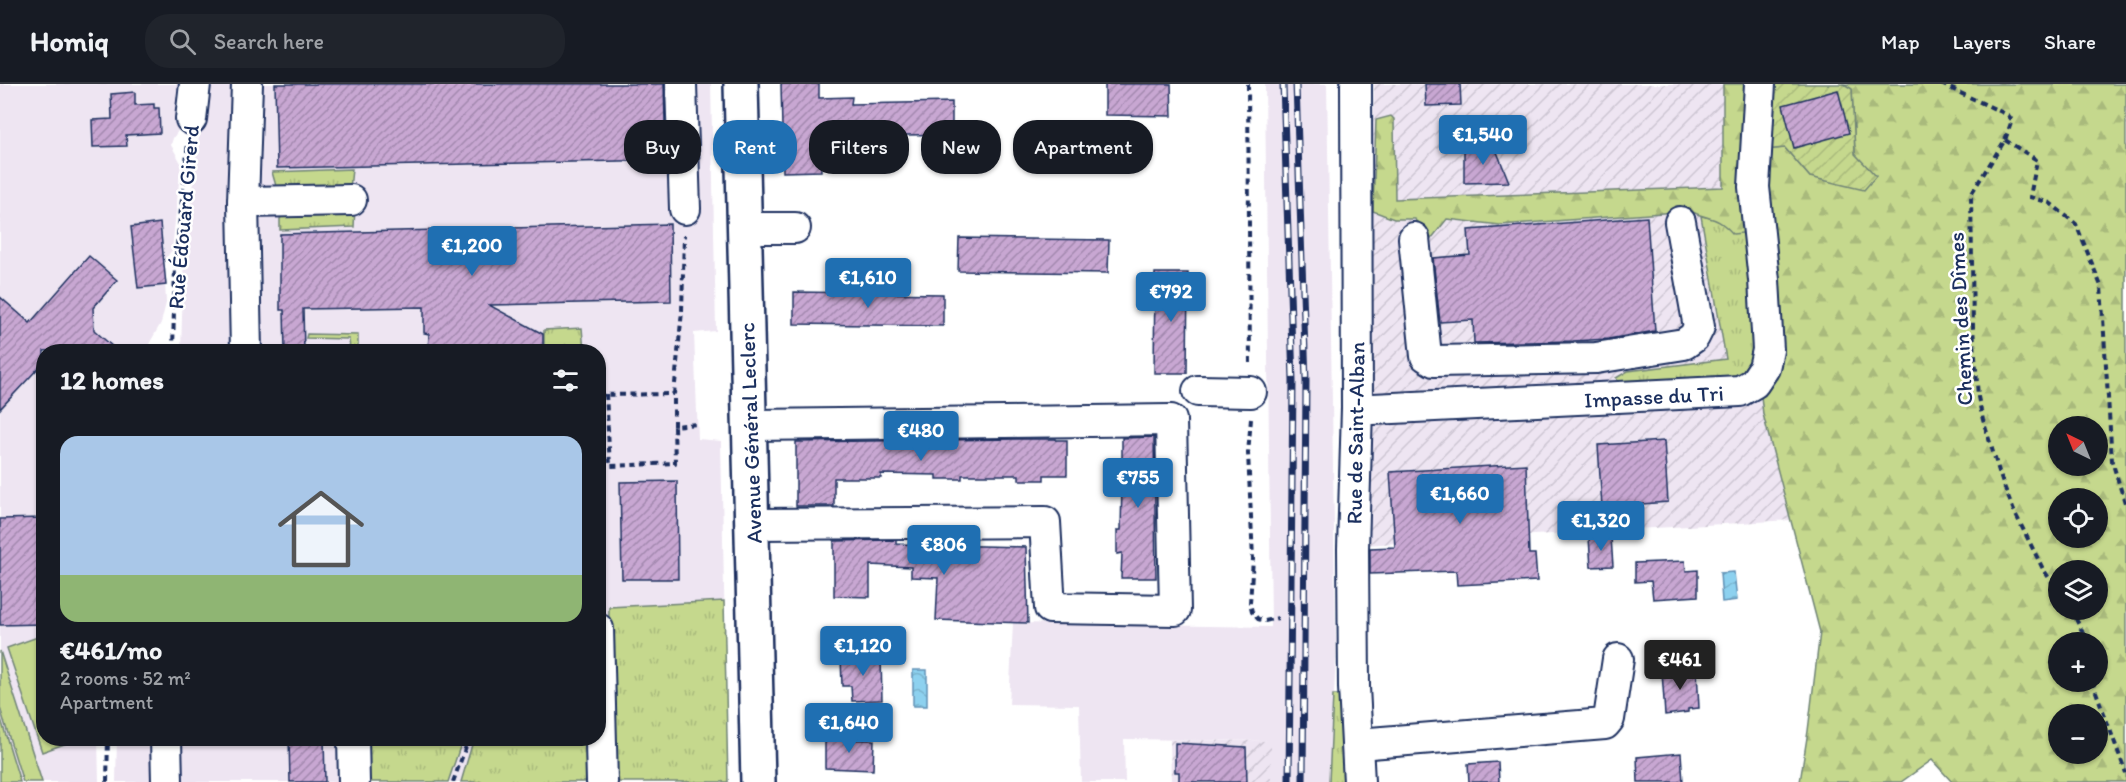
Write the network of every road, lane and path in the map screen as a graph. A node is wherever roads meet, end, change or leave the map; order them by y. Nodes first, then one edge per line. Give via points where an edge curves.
1 (195, 84) edge
2 (247, 84) edge
3 (681, 84) edge
4 (741, 84) edge
5 (1356, 84) edge
6 (1760, 84) edge
7 (1941, 84) edge
8 (191, 119) joint
9 (2005, 141) junction
10 (351, 200) dead end
11 (243, 202) junction
12 (685, 209) joint
13 (1680, 222) dead end
14 (745, 228) junction
15 (795, 228) dead end
16 (1414, 238) dead end
17 (173, 344) edge
18 (246, 344) edge
19 (1596, 358) junction
20 (1198, 391) dead end
21 (1251, 392) dead end
22 (606, 394) joint
23 (674, 394) junction
24 (1599, 399) junction
25 (1357, 408) junction
26 (697, 424) dead end
27 (750, 425) junction
28 (674, 426) junction
29 (2126, 506) edge
30 (752, 524) junction
31 (2048, 576) edge
32 (1618, 659) dead end
33 (2096, 692) edge
34 (1358, 744) junction
35 (108, 746) edge
36 (166, 746) edge
37 (353, 746) edge
38 (466, 746) edge
39 (601, 746) edge
40 (2126, 773) edge
41 (107, 782) edge
42 (167, 782) edge
43 (354, 782) edge
44 (453, 782) edge
45 (602, 782) edge
46 (758, 782) edge
47 (1359, 782) edge

1 - 8 street, Rue Édouard Girerd
2 - 11 street
3 - 12 street
4 - 14 main road, Avenue Général Leclerc
5 - 25 street, Rue de Saint-Alban
6 - 24 street, Impasse du Tri via 1754,187 1768,350 1764,368 1754,383 1740,391
7 - 9 path via 2008,116 2012,120
8 - 17 path, Rue Édouard Girerd via 175,265
9 - 29 path via 2037,160 2030,197 2050,203 2076,224 2101,286 2112,461
9 - 31 path, Chemin des Dîmes via 1971,194 1978,397 2014,511
10 - 11 street
11 - 18 street
12 - 23 path via 682,310
13 - 19 street via 1699,327 1695,337 1684,344
14 - 15 street
14 - 27 main road, Avenue Général Leclerc
16 - 19 street via 1426,356 1434,361
19 - 24 street
20 - 21 street
22 - 23 path
22 - 28 path via 610,466 675,463
23 - 28 path
24 - 25 street, Impasse du Tri
25 - 34 street, Rue de Saint-Alban via 1353,561
26 - 28 path
27 - 30 main road, Avenue Général Leclerc
27 - 30 street via 1172,420 1174,610 1050,608 1045,522
30 - 46 main road, Avenue Général Leclerc
32 - 34 street via 1605,724
33 - 40 path
34 - 47 street, Rue de Saint-Alban
35 - 41 path
36 - 42 street
37 - 43 street
38 - 44 path
39 - 45 street

